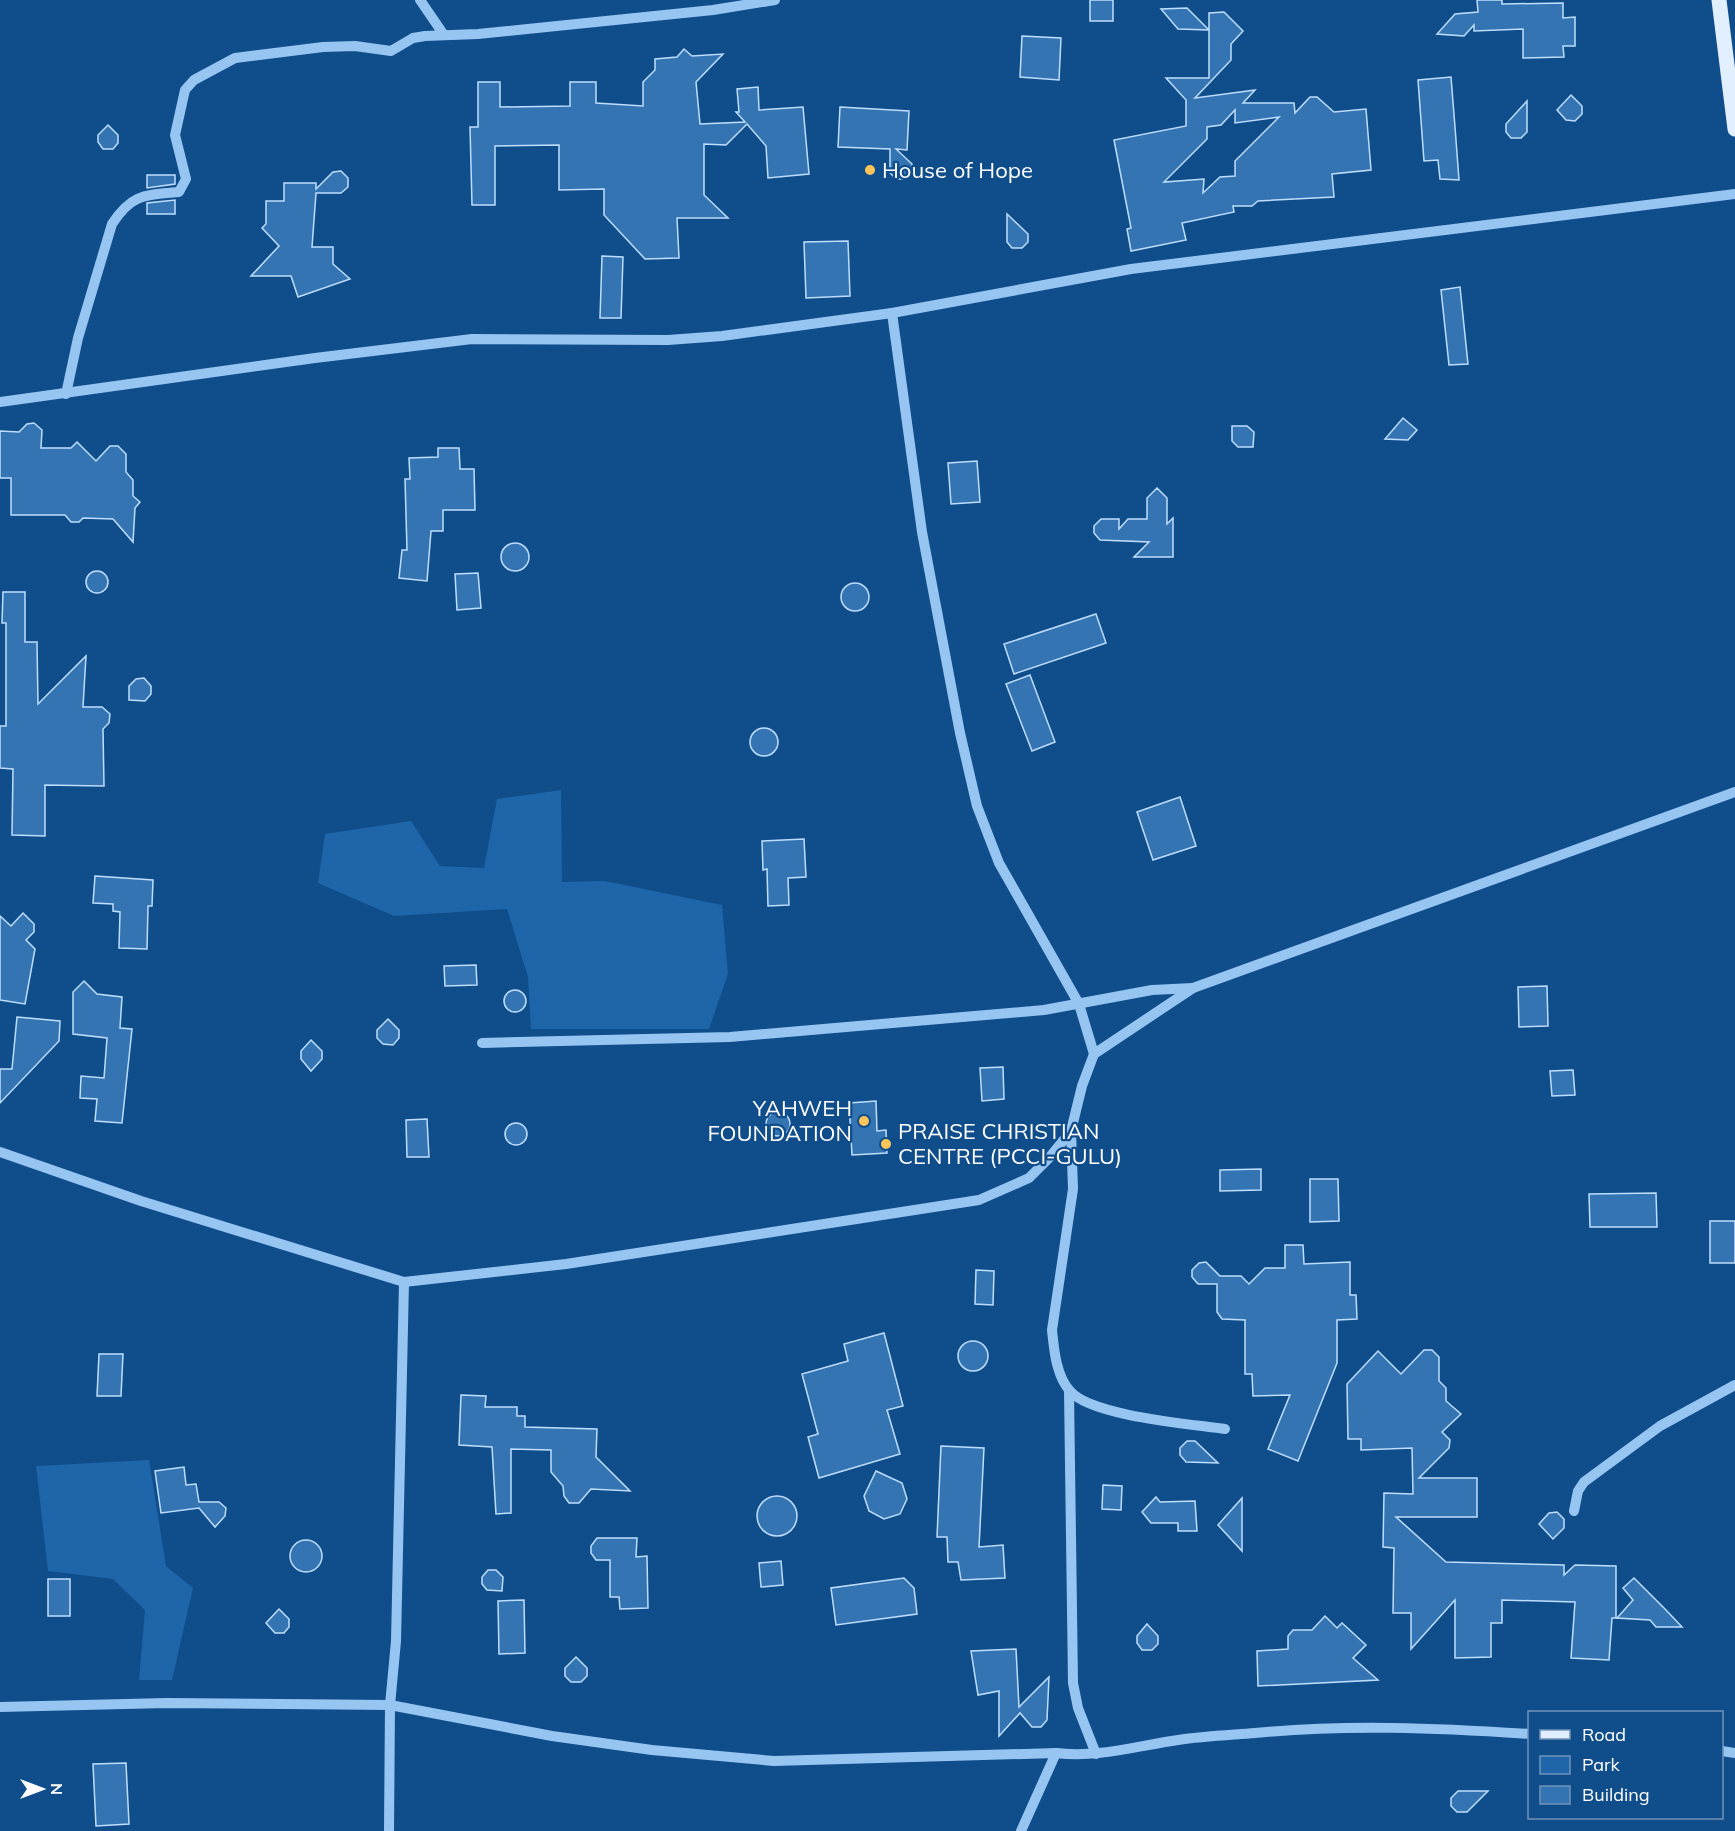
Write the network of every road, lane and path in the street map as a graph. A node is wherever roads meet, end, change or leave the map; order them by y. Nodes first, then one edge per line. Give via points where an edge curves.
1 (420, 0) edge
2 (775, 0) edge
3 (1719, 0) edge
4 (444, 35) junction
5 (1735, 129) edge
6 (1735, 194) edge
7 (892, 314) junction
8 (66, 394) junction
9 (0, 402) edge
10 (1735, 792) edge
11 (1193, 988) junction
12 (1079, 1004) junction
13 (482, 1043) dead end
14 (1094, 1054) junction
15 (1071, 1131) junction
16 (0, 1152) edge
17 (404, 1282) junction
18 (1735, 1385) edge
19 (1069, 1391) junction
20 (1225, 1429) dead end
21 (1574, 1511) dead end
22 (390, 1705) junction
23 (0, 1707) edge
24 (1528, 1734) edge
25 (1056, 1753) junction
26 (1096, 1754) junction
27 (389, 1831) edge
28 (1021, 1831) edge

1 - 4 street
2 - 4 street via 701,11
3 - 5 main road
4 - 8 street via 413,38 387,52 355,46 255,54 235,58 194,80 185,90 175,135 186,179 180,192 140,196 112,224 78,338
6 - 7 street via 1131,269
7 - 8 street via 668,340 472,339
7 - 12 street via 922,532 977,806 999,863
8 - 9 street
10 - 11 street
11 - 12 street via 1152,990
11 - 14 street
12 - 13 street via 1012,1014 730,1037
12 - 14 street
14 - 15 street
15 - 17 street via 1029,1178 979,1200 566,1264
15 - 19 street via 1072,1189 1052,1330 1054,1352
16 - 17 street via 141,1201
17 - 22 street via 396,1641
18 - 21 street via 1660,1426 1584,1482
19 - 20 street via 1079,1399 1121,1413
19 - 26 street via 1073,1683
22 - 23 street via 167,1703
22 - 25 street via 552,1736 774,1761
22 - 27 street
24 - 26 street via 1392,1726 1290,1729 1177,1740
25 - 26 street
25 - 28 street

